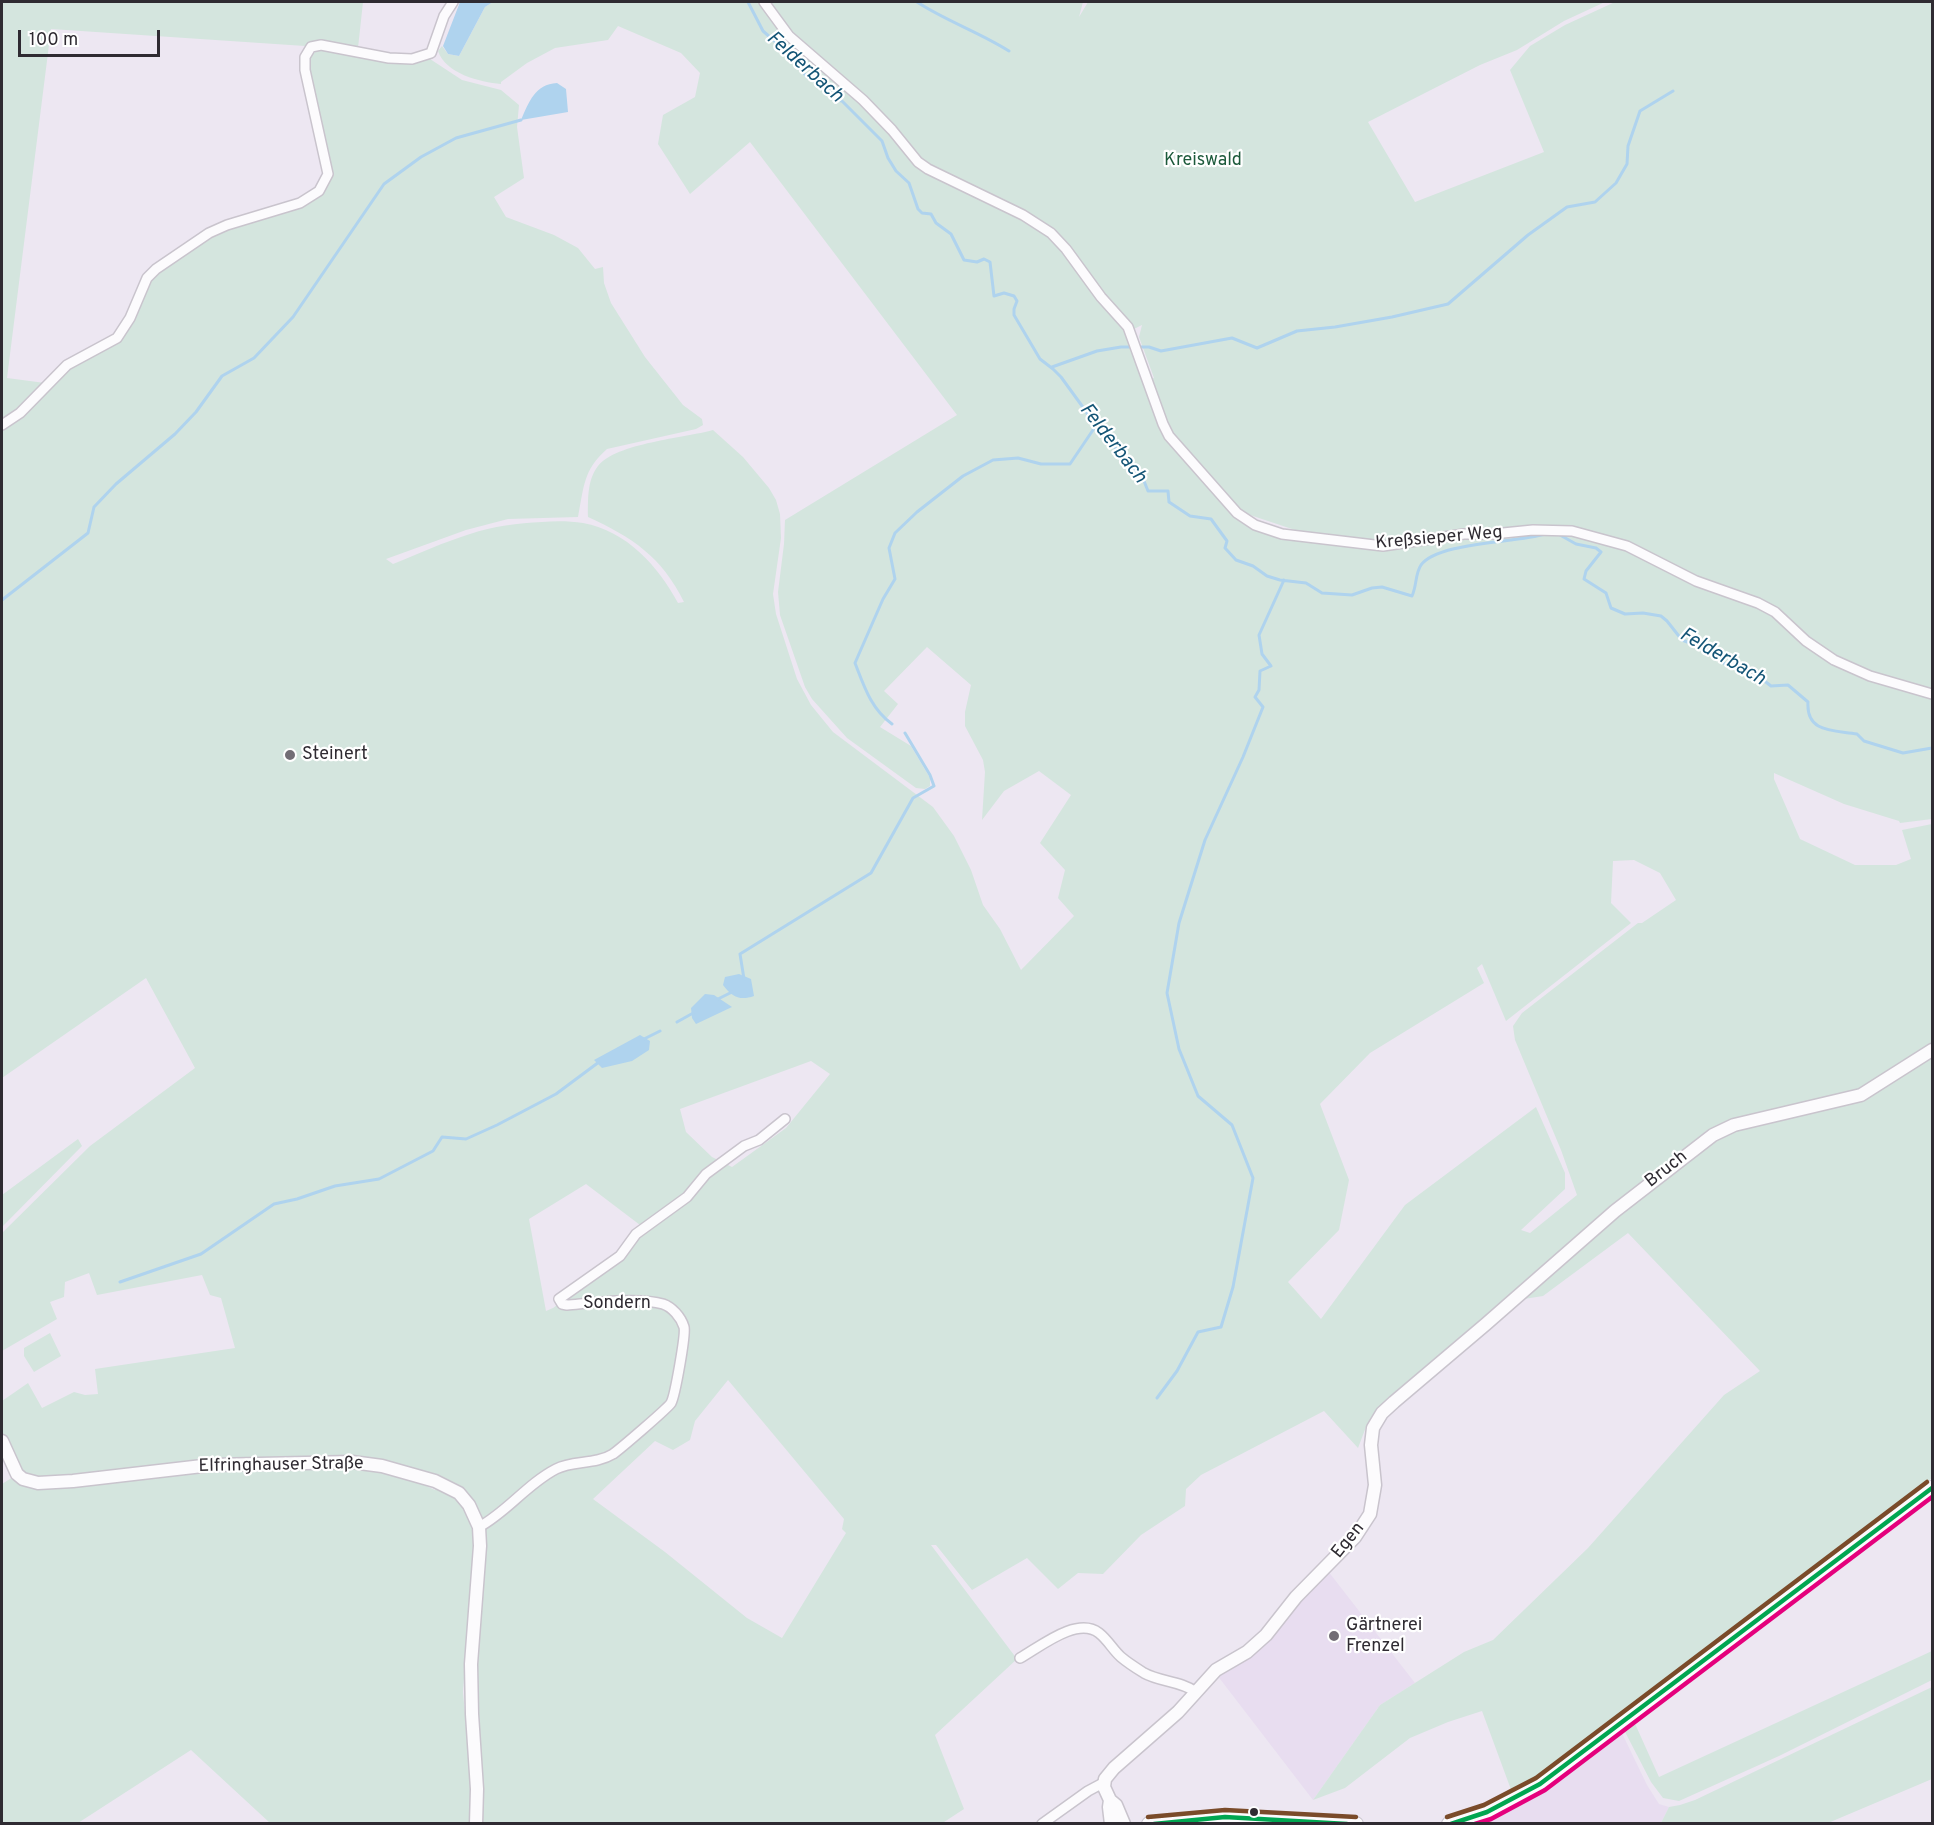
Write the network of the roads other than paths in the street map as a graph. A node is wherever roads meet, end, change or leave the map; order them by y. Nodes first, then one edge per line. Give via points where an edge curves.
1 (453, 2) edge
2 (764, 2) edge
3 (2, 425) edge
4 (1932, 694) edge
5 (1932, 1050) edge
6 (785, 1119) dead end
7 (1441, 1362) joint
8 (2, 1441) edge
9 (1932, 1488) edge
10 (479, 1527) junction
11 (1020, 1658) dead end
12 (1196, 1692) junction
13 (1103, 1783) junction
14 (1110, 1800) junction
15 (1314, 1822) edge
16 (476, 1824) edge
17 (1041, 1824) edge
18 (1111, 1824) edge
19 (1124, 1824) edge
20 (1149, 1824) edge
21 (1356, 1824) edge
22 (1449, 1824) edge

1 - 3 street via 431,53 412,59 388,58 321,45 311,47 305,57 305,70 328,174 319,191 300,203 209,233 170,258 147,278 117,338 67,365
2 - 4 street, Kreßsieper Weg via 789,36 863,100 918,162 1052,233 1128,327 1169,436 1237,513 1255,525 1282,534 1383,546 1464,534 1572,531 1628,546 1696,581 1758,603 1834,660 1870,676
5 - 7 street, Bruch via 1861,1095 1734,1125 1713,1135 1615,1211
6 - 10 street, Sondern via 706,1174 687,1197 636,1234 620,1256 560,1299 567,1305 644,1302 672,1309 685,1328 685,1339 671,1403 612,1454 556,1469
7 - 12 street, Egen via 1382,1413 1373,1428 1375,1485 1370,1514 1355,1537 1296,1597 1266,1635 1247,1652 1216,1670
8 - 10 street, Elfringhauser Straße via 17,1474 38,1483 211,1465 352,1462 382,1466 453,1490 469,1505
9 - 22 main road via 1540,1784 1487,1812
10 - 16 street, Elfringhauser Straße via 471,1684
11 - 12 street via 1061,1634 1088,1629 1098,1632 1120,1657 1146,1674
12 - 13 street, Egen via 1114,1768
13 - 14 street
13 - 17 street, Egen
14 - 18 street
14 - 19 street
15 - 20 main road via 1224,1817
15 - 21 main road

